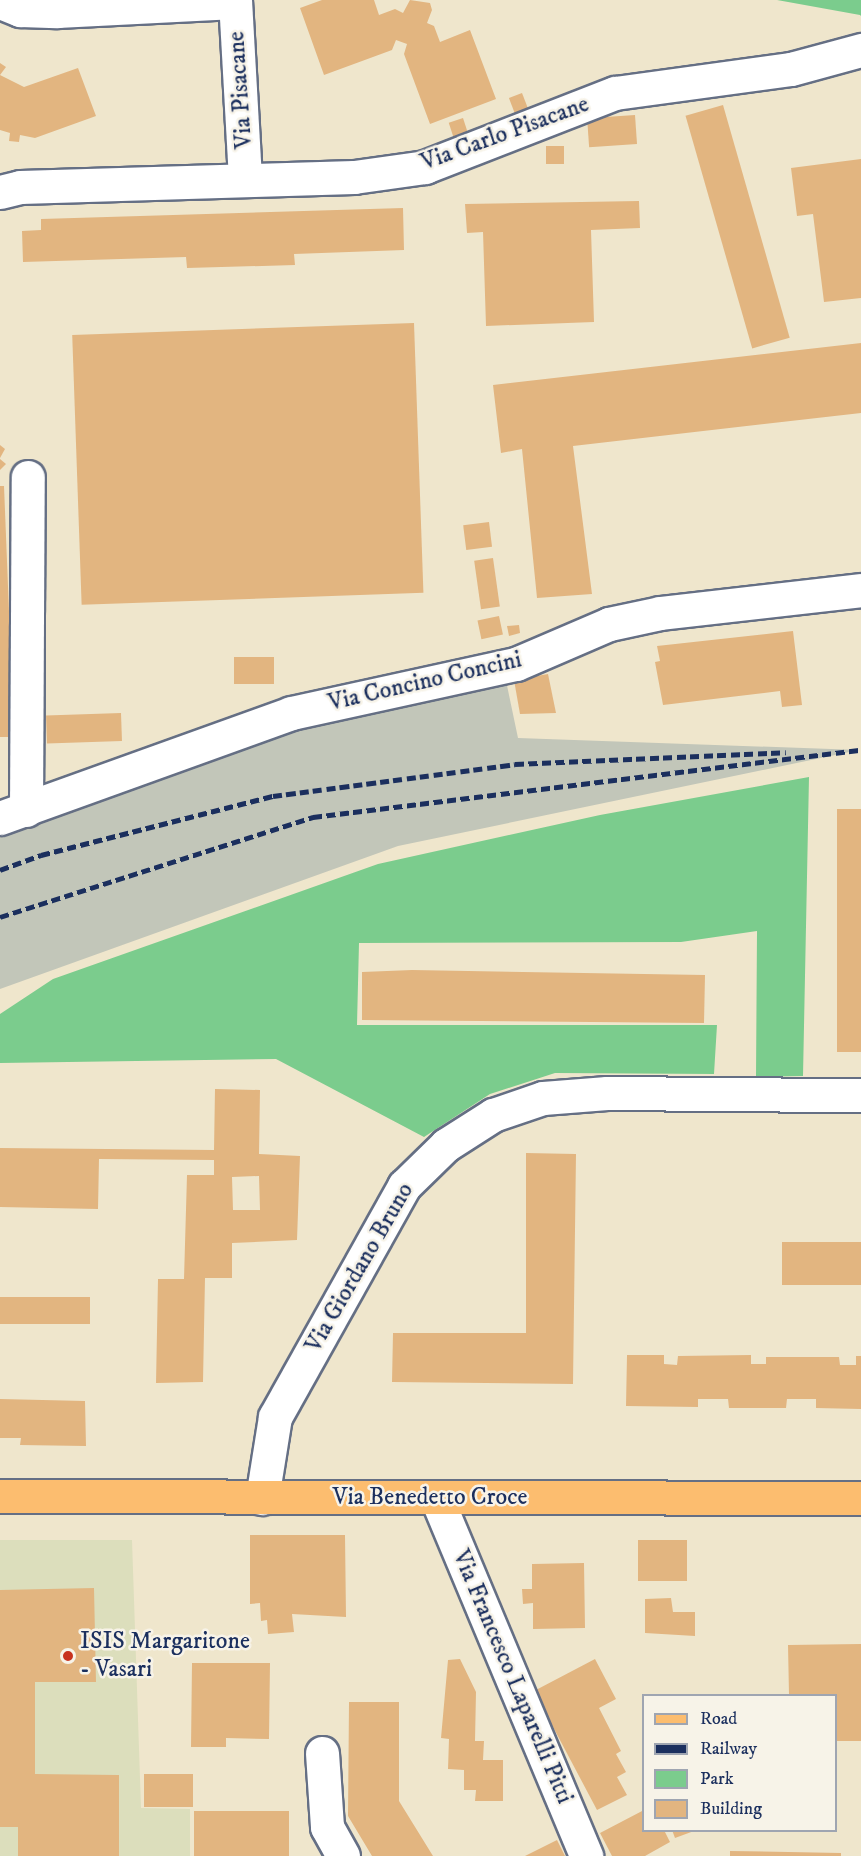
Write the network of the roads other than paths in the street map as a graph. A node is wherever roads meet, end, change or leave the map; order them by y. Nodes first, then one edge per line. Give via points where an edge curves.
1 (235, 1) edge
2 (0, 2) edge
3 (861, 50) edge
4 (245, 179) junction
5 (7, 188) edge
6 (28, 477) dead end
7 (861, 590) edge
8 (13, 814) edge
9 (861, 1095) edge
10 (0, 1496) edge
11 (262, 1498) junction
12 (437, 1498) junction
13 (861, 1498) edge
14 (322, 1753) dead end
15 (343, 1856) edge
16 (586, 1856) edge

1 - 2 street via 57,11 20,10
1 - 4 street, Via Pisacane
3 - 4 street, Via Carlo Pisacane via 791,69 615,93 425,167 354,177
4 - 5 street, Via Carlo Pisacane
6 - 8 street
7 - 8 street, Via Concino Concini via 658,600 516,664 291,713
9 - 11 street, Via Giordano Bruno via 607,1093 543,1098 493,1115 446,1145 404,1186 275,1417
10 - 11 main road, Via Benedetto Croce
11 - 12 main road, Via Benedetto Croce
12 - 13 main road, Via Benedetto Croce
12 - 16 street, Via Francesco Laparelli Pitti
14 - 15 street via 327,1827

